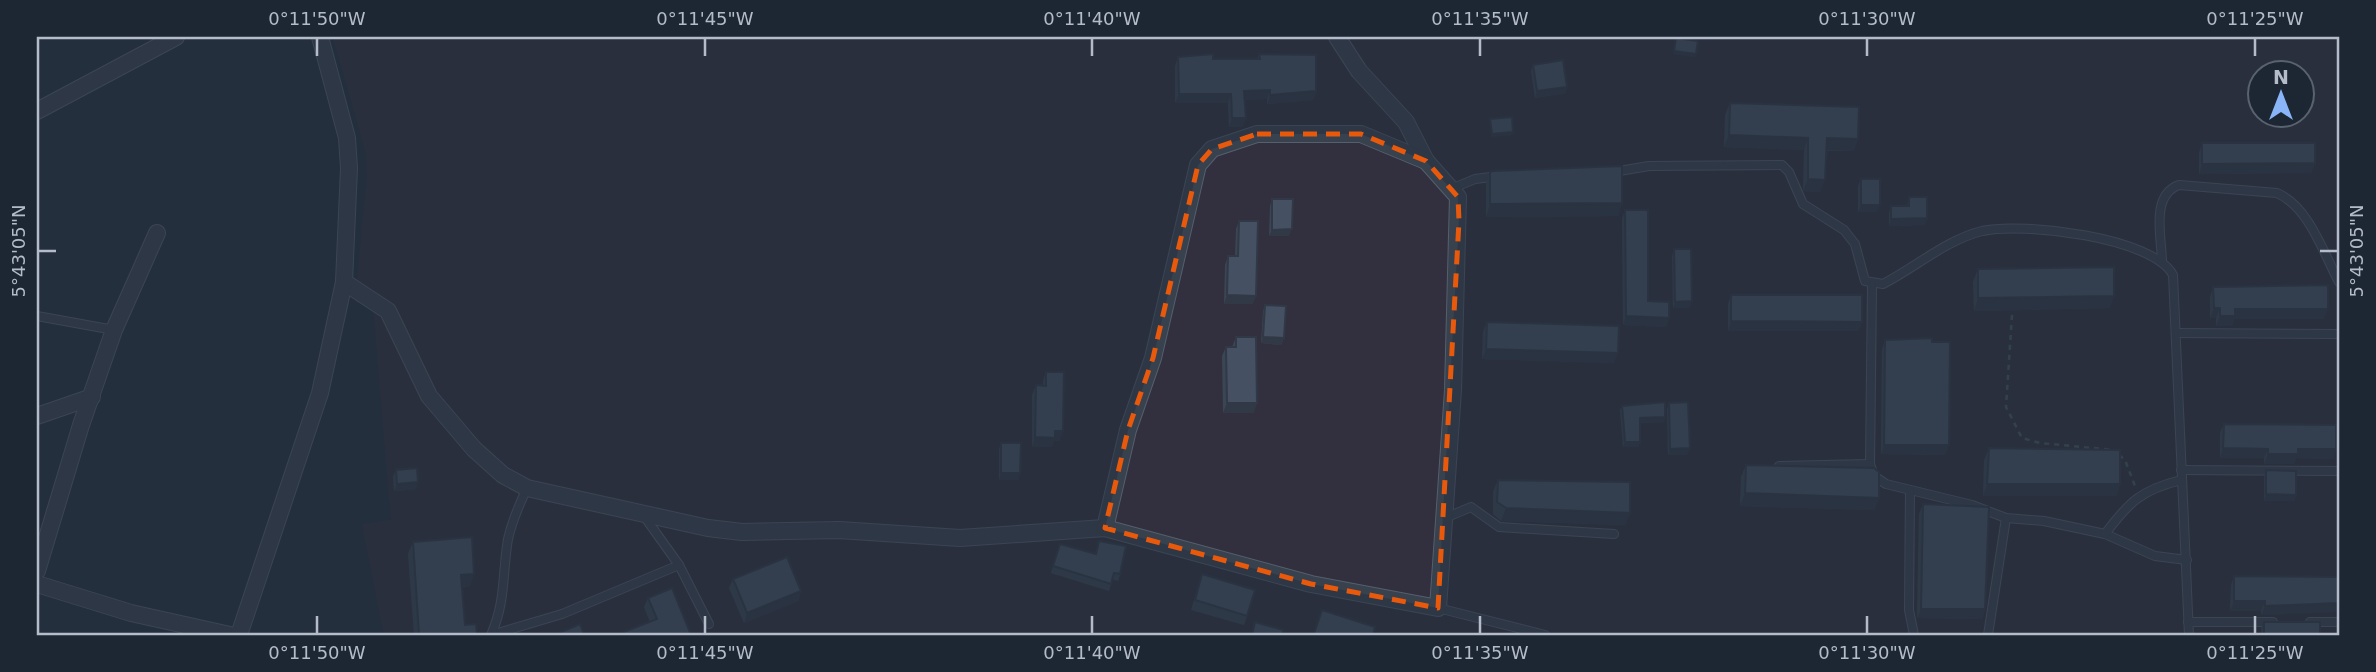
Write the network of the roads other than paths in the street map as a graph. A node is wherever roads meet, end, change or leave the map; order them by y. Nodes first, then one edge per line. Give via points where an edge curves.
1 (176, 37) edge
2 (320, 37) edge
3 (1337, 37) edge
4 (37, 111) edge
5 (1426, 161) junction
6 (1602, 172) edge
7 (1508, 175) edge
8 (1451, 189) junction
9 (157, 233) dead end
10 (2162, 260) junction
11 (344, 282) junction
12 (2339, 282) edge
13 (1872, 285) junction
14 (37, 316) edge
15 (114, 330) junction
16 (2176, 333) junction
17 (2339, 334) edge
18 (92, 397) junction
19 (37, 416) edge
20 (1870, 464) junction
21 (1768, 467) edge
22 (2181, 470) junction
23 (2339, 471) edge
24 (2181, 480) junction
25 (527, 488) junction
26 (1910, 490) junction
27 (642, 514) junction
28 (1445, 518) junction
29 (2006, 518) junction
30 (1105, 528) junction
31 (1614, 534) dead end
32 (2105, 534) junction
33 (2187, 560) junction
34 (679, 565) junction
35 (37, 571) edge
36 (37, 584) edge
37 (1438, 608) junction
38 (2188, 622) junction
39 (2284, 622) edge
40 (2298, 622) edge
41 (2339, 622) edge
42 (709, 624) dead end
43 (230, 635) edge
44 (239, 635) edge
45 (491, 635) edge
46 (1545, 635) edge
47 (1914, 635) edge
48 (1988, 635) edge
49 (2189, 635) edge

1 - 4 street
2 - 11 street via 348,148
3 - 5 street via 1359,71 1406,122
5 - 8 street
5 - 30 street via 1361,134 1257,134 1212,149 1198,165 1153,358 1128,430
6 - 13 lane via 1649,166 1783,165 1803,204 1844,230 1855,244 1865,281
7 - 8 lane via 1475,179
8 - 28 street via 1458,197 1459,221
9 - 15 street
10 - 12 lane via 2161,199 2167,190 2179,186 2277,193 2301,211
10 - 13 lane via 2098,236 2055,230 1983,231 1952,243 1883,284
10 - 16 lane via 2173,275
11 - 25 street via 388,311 429,396 494,467
11 - 44 street via 320,393
13 - 20 lane
14 - 15 lane
15 - 18 street
16 - 17 lane
16 - 22 lane
18 - 19 street
18 - 35 street
20 - 21 lane
20 - 26 lane via 1874,476 1886,484
22 - 23 lane
22 - 24 lane
24 - 32 lane via 2138,495
24 - 33 lane
25 - 27 street
25 - 45 lane via 513,518 501,613
26 - 29 lane
26 - 47 lane via 1909,610
27 - 30 street via 742,532 839,530 960,538
27 - 34 lane
28 - 31 lane via 1471,507 1499,527
28 - 37 street
29 - 32 lane
29 - 48 lane
30 - 37 street via 1311,584
32 - 33 lane via 2155,556
33 - 38 lane
34 - 42 lane
34 - 45 lane via 562,614
36 - 43 street via 131,613
37 - 46 lane
38 - 39 lane
38 - 49 lane
40 - 41 lane

